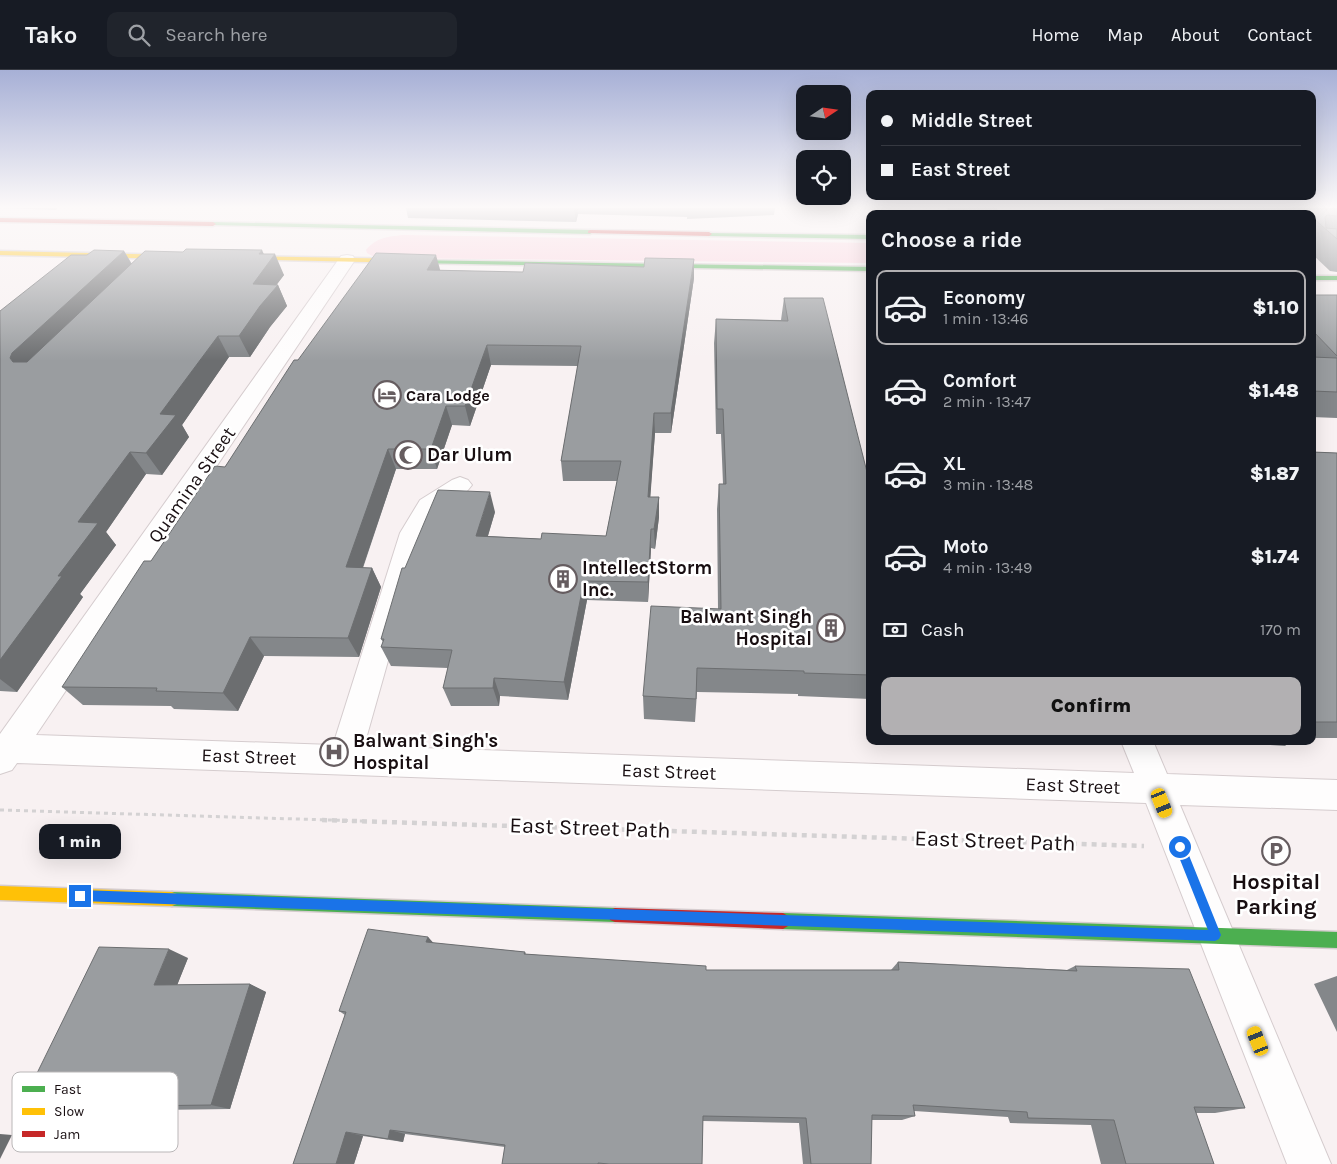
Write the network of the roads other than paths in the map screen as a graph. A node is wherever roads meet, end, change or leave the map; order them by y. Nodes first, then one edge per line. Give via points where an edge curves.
1 (348, 259) edge
2 (463, 259) edge
3 (866, 270) edge
4 (1316, 278) edge
5 (1337, 278) edge
6 (460, 486) dead end
7 (1138, 745) edge
8 (3, 753) edge
9 (344, 760) junction
10 (1156, 789) junction
11 (1337, 795) edge
12 (0, 893) edge
13 (1215, 935) junction
14 (1337, 940) edge
15 (1309, 1164) edge

1 - 8 street, Quamina Street
2 - 3 street
4 - 5 street
6 - 9 street via 429,506 412,533
7 - 10 street
8 - 9 street, East Street
9 - 10 street, East Street
10 - 11 street, East Street
10 - 13 street
12 - 13 street
13 - 14 street
13 - 15 street

